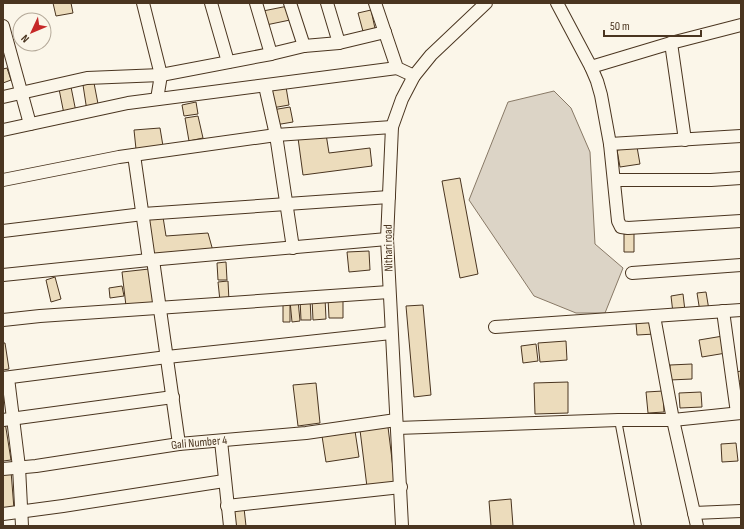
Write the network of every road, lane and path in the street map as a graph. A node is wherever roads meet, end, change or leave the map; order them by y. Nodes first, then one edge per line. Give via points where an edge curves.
1 (143, 3) edge
2 (211, 3) edge
3 (256, 3) edge
4 (290, 3) edge
5 (327, 3) edge
6 (376, 3) edge
7 (486, 3) edge
8 (557, 3) edge
9 (741, 25) edge
10 (385, 32) junction
11 (4, 33) edge
12 (671, 43) junction
13 (339, 44) junction
14 (304, 46) junction
15 (271, 54) junction
16 (228, 62) junction
17 (591, 67) junction
18 (397, 68) junction
19 (161, 75) junction
20 (414, 76) junction
21 (264, 86) junction
22 (22, 93) junction
23 (3, 97) edge
24 (157, 100) junction
25 (30, 124) junction
26 (392, 127) junction
27 (3, 130) edge
28 (276, 135) junction
29 (741, 136) edge
30 (685, 140) junction
31 (610, 144) junction
32 (134, 155) junction
33 (741, 178) edge
34 (3, 180) edge
35 (614, 180) junction
36 (389, 197) junction
37 (287, 205) junction
38 (142, 214) junction
39 (741, 221) edge
40 (3, 231) edge
41 (387, 239) junction
42 (293, 248) junction
43 (151, 260) junction
44 (741, 265) edge
45 (632, 273) dead end
46 (3, 275) edge
47 (389, 292) junction
48 (160, 308) junction
49 (741, 310) edge
50 (723, 311) junction
51 (654, 316) junction
52 (3, 320) edge
53 (495, 327) dead end
54 (391, 333) junction
55 (167, 358) junction
56 (5, 378) edge
57 (172, 397) junction
58 (739, 413) edge
59 (8, 420) edge
60 (618, 420) junction
61 (673, 420) junction
62 (396, 424) junction
63 (221, 441) junction
64 (179, 444) junction
65 (19, 467) junction
66 (3, 469) edge
67 (224, 481) junction
68 (401, 487) junction
69 (227, 506) junction
70 (741, 511) edge
71 (21, 512) junction
72 (694, 513) junction
73 (3, 514) edge
74 (22, 526) edge
75 (228, 526) edge
76 (402, 526) edge
77 (638, 526) edge
78 (697, 526) edge

1 - 19 street
2 - 16 street
3 - 15 street
4 - 14 street
5 - 13 street
6 - 10 street
7 - 20 street, Nithari road via 431,54
8 - 17 street
9 - 12 street
10 - 13 street
10 - 18 street
11 - 22 street
12 - 17 street
12 - 30 street
13 - 14 street
14 - 15 street
15 - 16 street
16 - 19 street
17 - 31 street via 601,95
18 - 20 street
18 - 21 street
19 - 22 street via 87,78
19 - 24 street
20 - 26 street, Nithari road
21 - 24 street
21 - 28 street
22 - 23 street
22 - 25 street
24 - 25 street via 128,103
25 - 27 street
26 - 28 street
26 - 36 street, Nithari road
28 - 32 street
28 - 37 street
29 - 30 street
30 - 31 street
31 - 35 street
32 - 34 street
32 - 38 street
33 - 35 street
35 - 39 street via 618,221 621,227
36 - 37 street
36 - 41 street, Nithari road
37 - 38 street
37 - 42 street
38 - 40 street
38 - 43 street
41 - 42 street
41 - 47 street, Nithari road
42 - 43 street
43 - 46 street
43 - 48 street
44 - 45 street
47 - 48 street
47 - 54 street, Nithari road
48 - 52 street
48 - 55 street
49 - 50 street
50 - 51 street
50 - 58 street
51 - 53 street
51 - 61 street
54 - 55 street
54 - 62 street, Nithari road
55 - 56 street
55 - 57 street
56 - 59 street
57 - 59 street
57 - 64 street
58 - 61 street, Gali Number 4
59 - 65 street
60 - 61 street, Gali Number 4
60 - 62 street, Gali Number 4
60 - 77 lane
61 - 72 street
62 - 63 street, Gali Number 4
62 - 68 street, Nithari road
63 - 64 street, Gali Number 4
63 - 67 street
64 - 65 street, Gali Number 4
65 - 66 street, Gali Number 4
65 - 71 street
67 - 69 street
67 - 71 street
68 - 69 street
68 - 76 street, Nithari road
69 - 75 street
70 - 72 street
71 - 73 street
71 - 74 street
72 - 78 street

